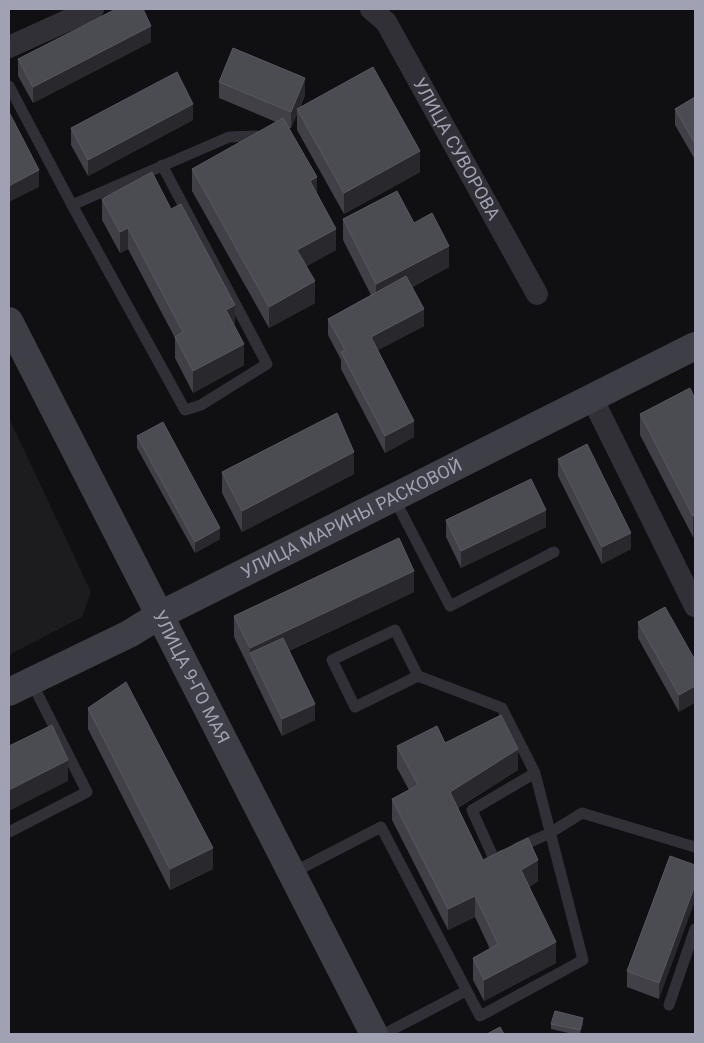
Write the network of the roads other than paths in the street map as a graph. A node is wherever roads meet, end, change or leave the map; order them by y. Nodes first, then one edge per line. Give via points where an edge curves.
1 (93, 9) edge
2 (371, 9) edge
3 (9, 47) edge
4 (9, 86) edge
5 (256, 136) edge
6 (162, 165) junction
7 (72, 205) junction
8 (537, 294) dead end
9 (9, 321) edge
10 (695, 346) edge
11 (592, 398) junction
12 (394, 498) junction
13 (554, 552) dead end
14 (695, 606) edge
15 (160, 615) junction
16 (418, 676) junction
17 (20, 686) edge
18 (535, 773) junction
19 (9, 832) edge
20 (550, 833) junction
21 (695, 847) edge
22 (292, 874) junction
23 (695, 930) edge
24 (466, 991) junction
25 (669, 1005) dead end
26 (374, 1034) edge
27 (384, 1034) edge

1 - 3 street
2 - 8 street, УЛИЦА СУВОРОВА via 386,22
4 - 7 lane
5 - 6 lane via 229,137
6 - 7 lane
6 - 7 lane via 267,364 201,405 185,410
9 - 15 main road, УЛИЦА 9-ГО МАЯ
10 - 11 main road, УЛИЦА МАРИНЫ РАСКОВОЙ
11 - 12 main road, УЛИЦА МАРИНЫ РАСКОВОЙ
11 - 14 street
12 - 13 lane via 450,606
12 - 15 main road, УЛИЦА МАРИНЫ РАСКОВОЙ
15 - 17 main road, УЛИЦА МАРИНЫ РАСКОВОЙ
15 - 22 main road, УЛИЦА 9-ГО МАЯ
16 - 16 lane via 395,630 332,660 355,707
16 - 18 lane via 502,708
17 - 19 lane via 87,792
18 - 20 lane
18 - 20 lane via 472,810 494,859
20 - 21 lane via 582,813
20 - 24 lane via 583,960 480,1016
22 - 24 lane via 380,827
22 - 26 main road, УЛИЦА 9-ГО МАЯ
23 - 25 lane
24 - 27 lane

